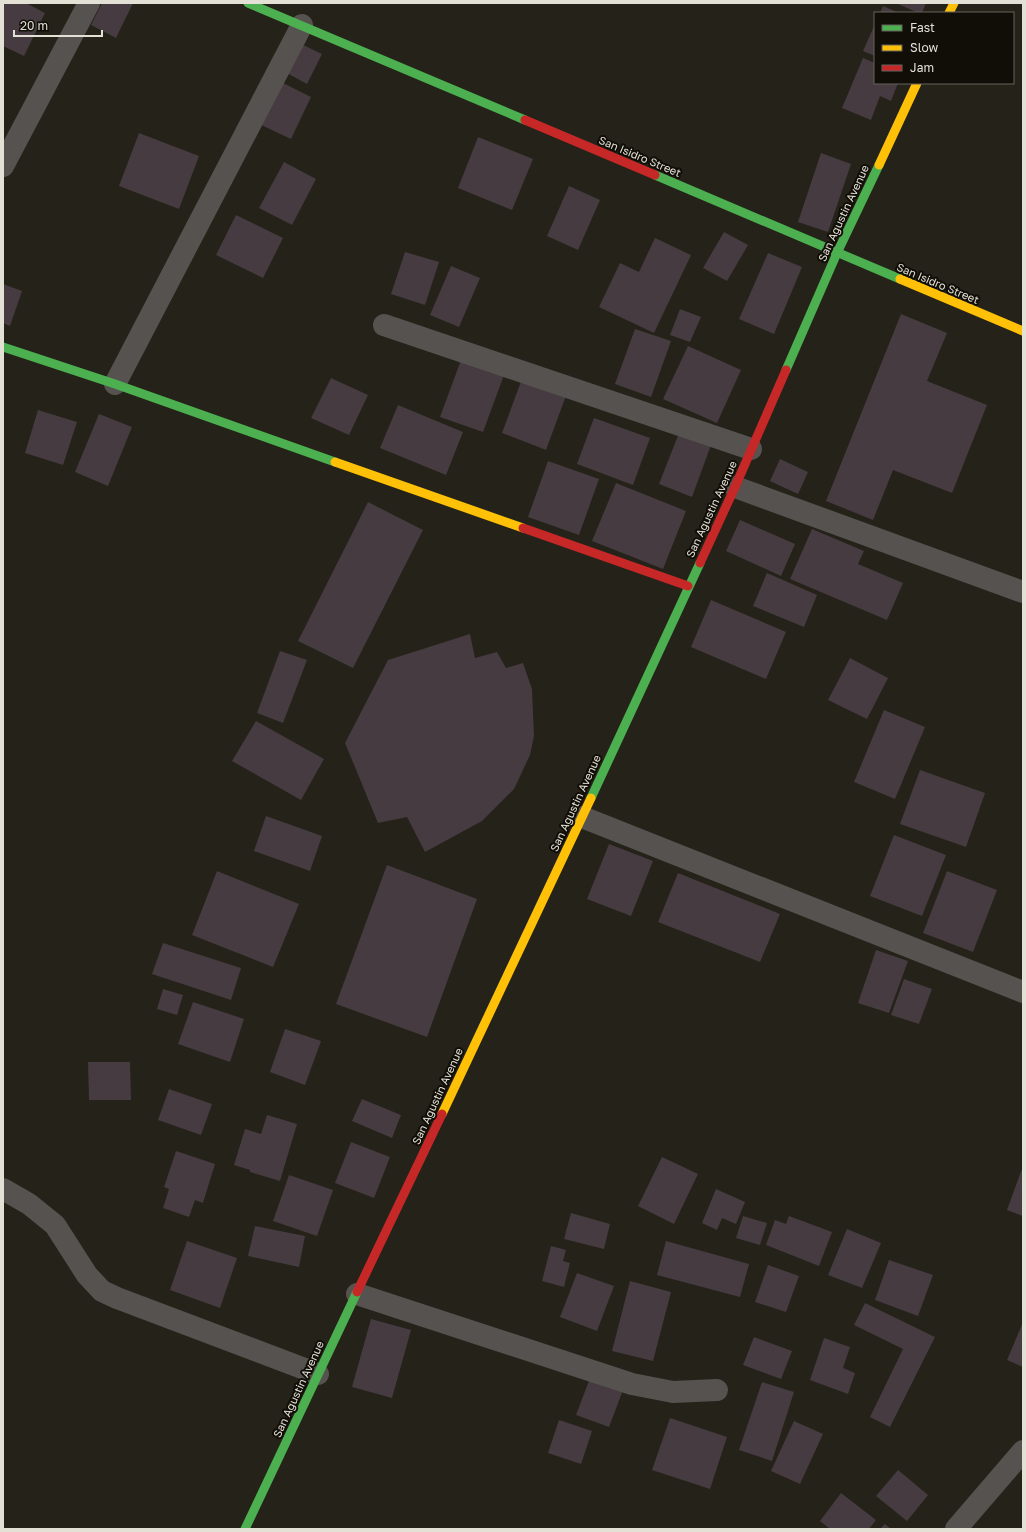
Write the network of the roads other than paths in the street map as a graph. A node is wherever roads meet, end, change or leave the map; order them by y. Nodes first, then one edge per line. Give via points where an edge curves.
1 (89, 3) edge
2 (248, 3) edge
3 (954, 3) edge
4 (950, 12) edge
5 (302, 25) junction
6 (917, 84) edge
7 (3, 166) edge
8 (838, 253) junction
9 (384, 325) dead end
10 (1023, 331) edge
11 (3, 347) edge
12 (115, 384) junction
13 (751, 449) junction
14 (735, 487) junction
15 (688, 586) junction
16 (1023, 592) edge
17 (582, 817) junction
18 (1023, 992) edge
19 (3, 1189) edge
20 (357, 1294) junction
21 (318, 1374) junction
22 (717, 1390) dead end
23 (1023, 1451) edge
24 (245, 1529) edge
25 (956, 1529) edge

1 - 7 street
2 - 5 street, San Isidro Street
3 - 4 street
5 - 8 street, San Isidro Street
5 - 12 street
6 - 8 street, San Agustin Avenue
8 - 10 street, San Isidro Street
8 - 13 street, San Agustin Avenue
9 - 13 street
11 - 12 street
12 - 15 street
13 - 14 street, San Agustin Avenue
14 - 15 street, San Agustin Avenue
14 - 16 street
15 - 17 street, San Agustin Avenue
17 - 18 street
17 - 20 street, San Agustin Avenue
19 - 21 street via 29,1204 55,1225 87,1275 102,1291
20 - 21 street, San Agustin Avenue
20 - 22 street via 632,1384 673,1392
21 - 24 street, San Agustin Avenue
23 - 25 street

